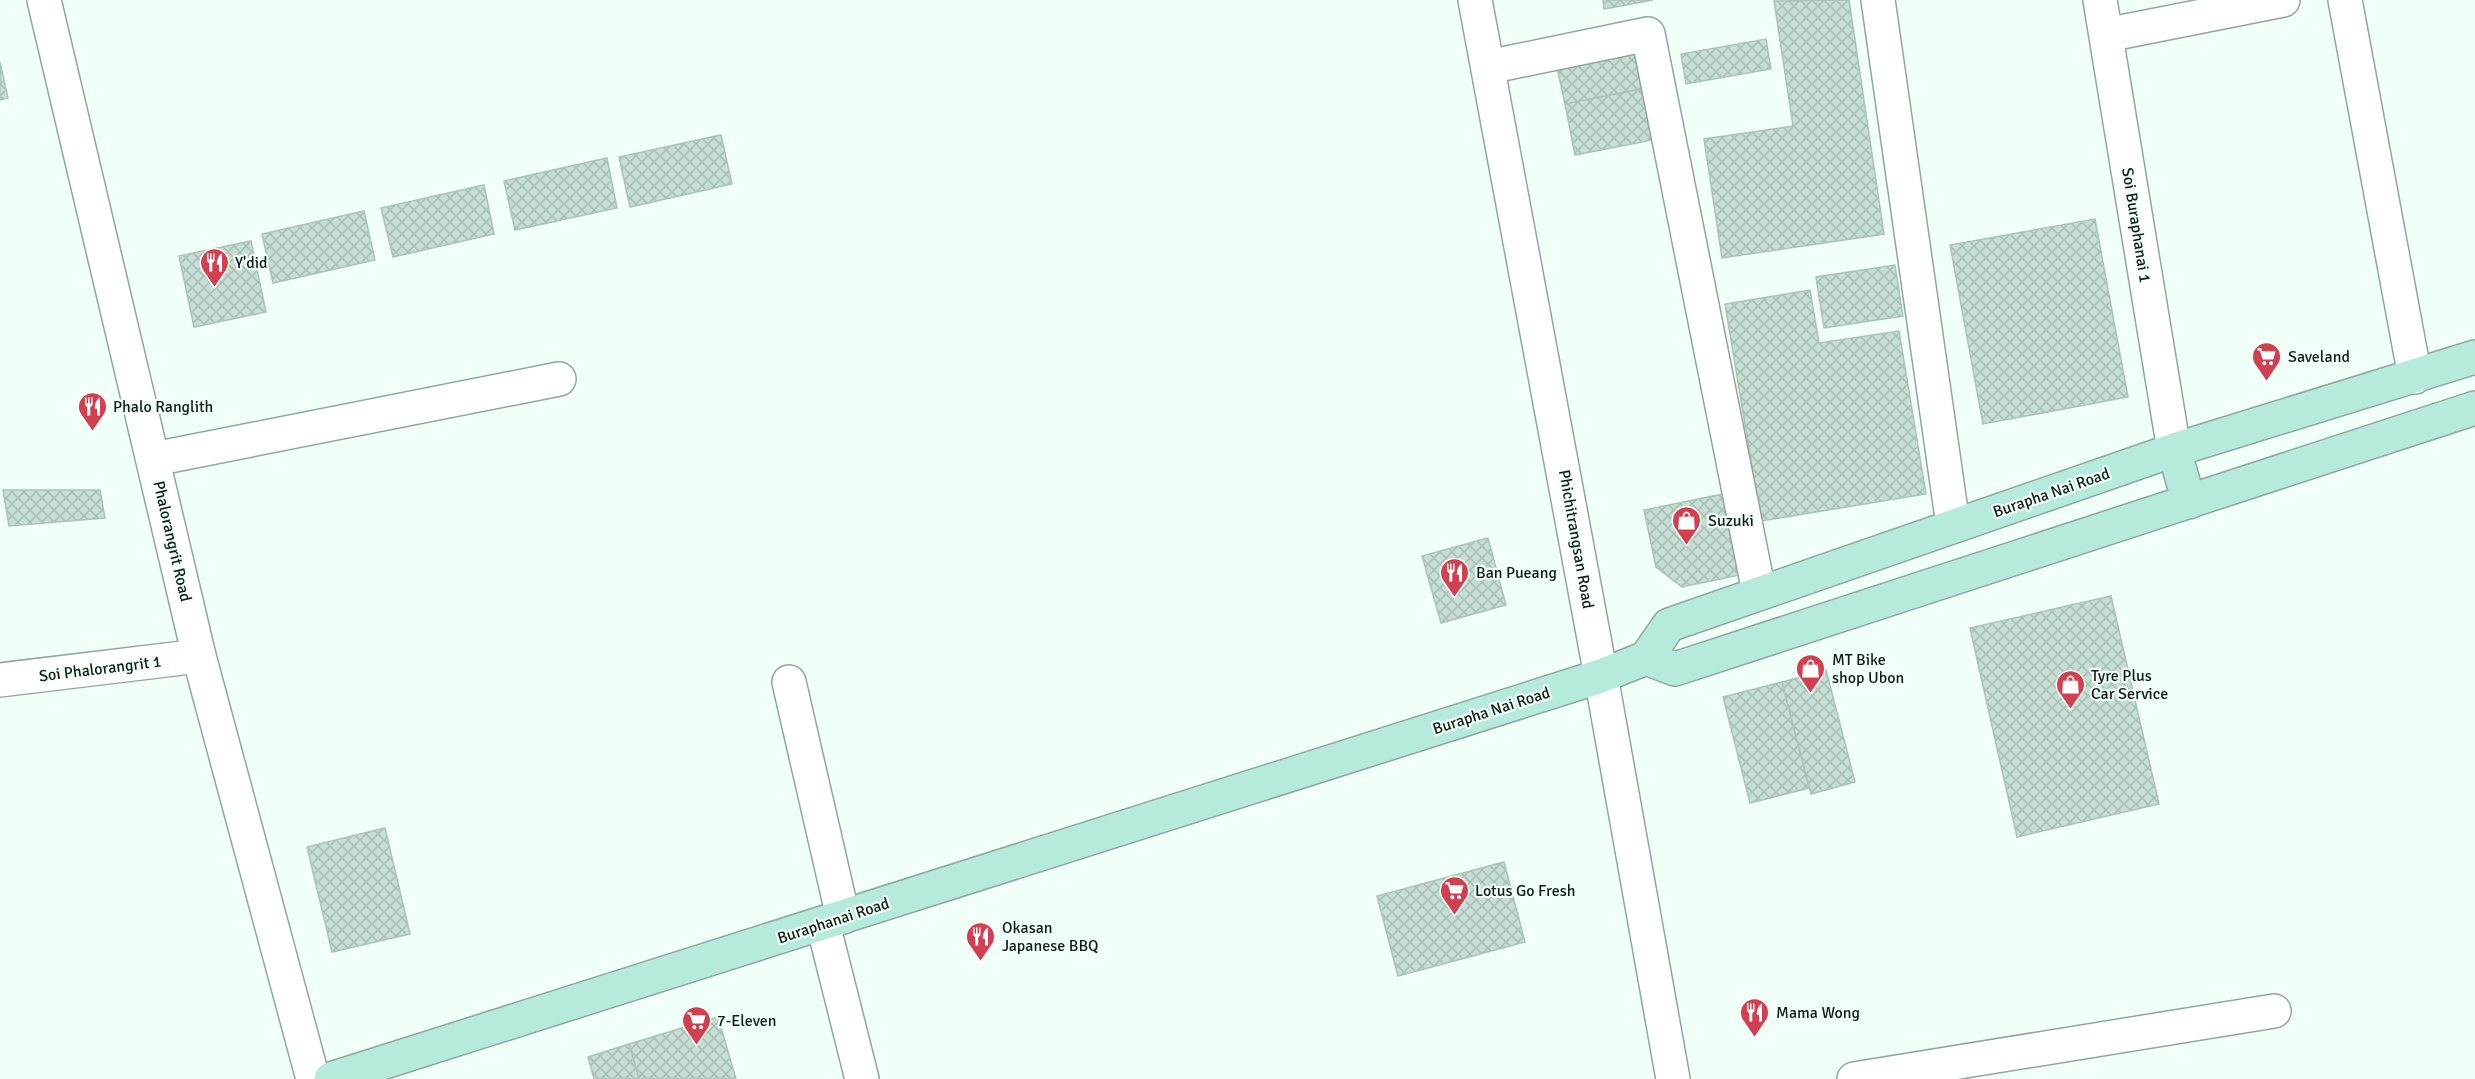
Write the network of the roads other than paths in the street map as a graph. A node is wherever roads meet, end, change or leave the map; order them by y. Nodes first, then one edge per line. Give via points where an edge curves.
1 (44, 0) edge
2 (1475, 0) edge
3 (1878, 0) edge
4 (2100, 0) edge
5 (2283, 0) edge
6 (2346, 0) edge
7 (2106, 35) junction
8 (1488, 67) junction
9 (2475, 357) edge
10 (2415, 377) junction
11 (559, 379) dead end
12 (2475, 408) edge
13 (2174, 450) junction
14 (154, 459) junction
15 (2189, 502) junction
16 (1953, 525) junction
17 (1759, 592) junction
18 (199, 656) junction
19 (1646, 658) junction
20 (1601, 676) junction
21 (0, 680) edge
22 (789, 682) dead end
23 (833, 920) junction
24 (2274, 1011) dead end
25 (313, 1079) edge
26 (331, 1079) edge
27 (862, 1079) edge
28 (1674, 1079) edge
29 (1854, 1079) edge

1 - 14 street, Phalorangrit Road
2 - 8 street, Phichitrangsan Road
3 - 16 street
4 - 7 street, Soi Buraphanai 1
5 - 7 street
6 - 10 street
7 - 13 street, Soi Buraphanai 1
8 - 17 street via 1648,34
8 - 20 street, Phichitrangsan Road
9 - 10 main road, Burapha Nai Road
10 - 13 main road, Burapha Nai Road
11 - 14 street
12 - 15 main road
13 - 15 main road
13 - 16 main road, Burapha Nai Road
14 - 18 street, Phalorangrit Road
15 - 19 main road via 1676,669
16 - 17 main road, Burapha Nai Road
17 - 19 main road, Burapha Nai Road via 1669,625
18 - 21 street, Soi Phalorangrit 1
18 - 25 street, Phalorangrit Road
19 - 20 main road, Burapha Nai Road
20 - 23 main road, Burapha Nai Road
20 - 28 street, Phichitrangsan Road
22 - 23 street
23 - 26 main road, Buraphanai Road
23 - 27 street
24 - 29 street

